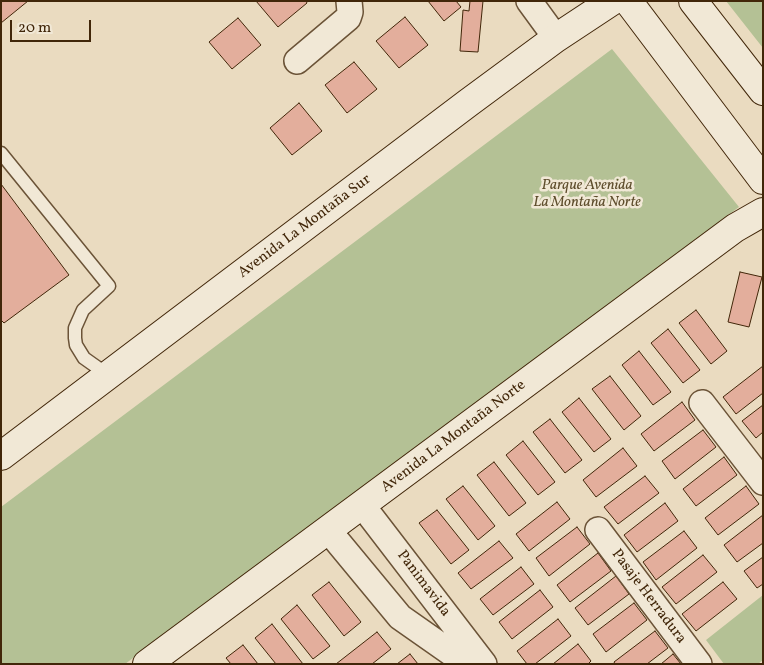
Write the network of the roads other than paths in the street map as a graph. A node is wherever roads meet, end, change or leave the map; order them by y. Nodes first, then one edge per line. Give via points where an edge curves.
1 (350, 1) edge
2 (529, 1) edge
3 (612, 1) edge
4 (628, 1) edge
5 (693, 1) edge
6 (556, 38) junction
7 (297, 60) dead end
8 (763, 91) edge
9 (1, 153) edge
10 (763, 180) edge
11 (763, 212) edge
12 (108, 375) junction
13 (702, 403) dead end
14 (1, 456) edge
15 (763, 482) edge
16 (362, 505) junction
17 (328, 530) junction
18 (598, 530) dead end
19 (147, 664) edge
20 (467, 664) edge
21 (484, 664) edge
22 (699, 664) edge

1 - 7 street via 348,18
2 - 6 street
3 - 6 street, Avenida La Montaña Sur
4 - 10 street
5 - 8 street
6 - 12 street, Avenida La Montaña Sur
9 - 12 lane via 109,286 83,310 75,338 84,358
11 - 16 street, Avenida La Montaña Norte via 735,228
12 - 14 street, Avenida La Montaña Sur
13 - 15 street
16 - 17 street, Avenida La Montaña Norte
16 - 21 street, Panimavida
17 - 19 street, Avenida La Montaña Norte
17 - 20 street, Panimavida via 400,617
18 - 22 street, Pasaje Herradura

